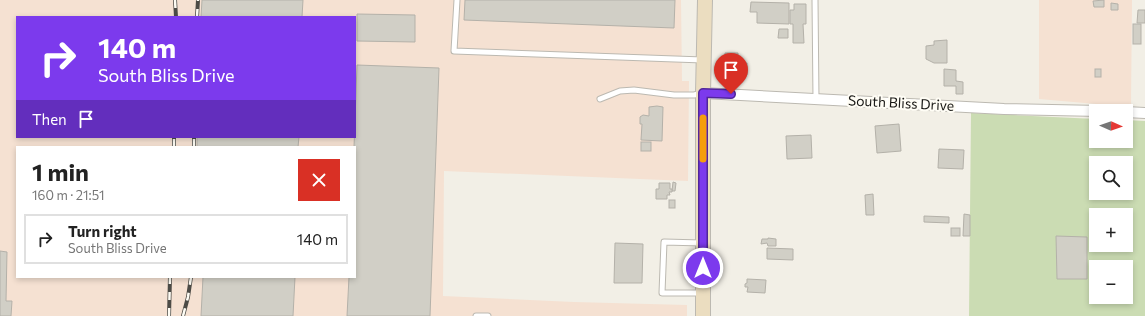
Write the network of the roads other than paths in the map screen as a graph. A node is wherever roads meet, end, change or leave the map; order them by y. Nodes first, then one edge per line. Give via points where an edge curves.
1 (456, 0) edge
2 (705, 0) edge
3 (815, 0) edge
4 (704, 60) junction
5 (703, 93) junction
6 (600, 99) dead end
7 (816, 99) junction
8 (1089, 111) edge
9 (1133, 112) edge
10 (1145, 113) edge
11 (703, 243) junction
12 (703, 294) junction
13 (476, 316) edge
14 (488, 316) edge
15 (703, 316) edge

1 - 4 lane via 454,52
2 - 4 street
3 - 7 lane
4 - 5 street
5 - 6 lane via 674,95 634,90 620,91
5 - 7 street, South Bliss Drive
5 - 11 street
7 - 8 street, South Bliss Drive
9 - 10 street
11 - 12 street
11 - 12 lane via 664,242 662,292
12 - 15 street
13 - 14 lane

